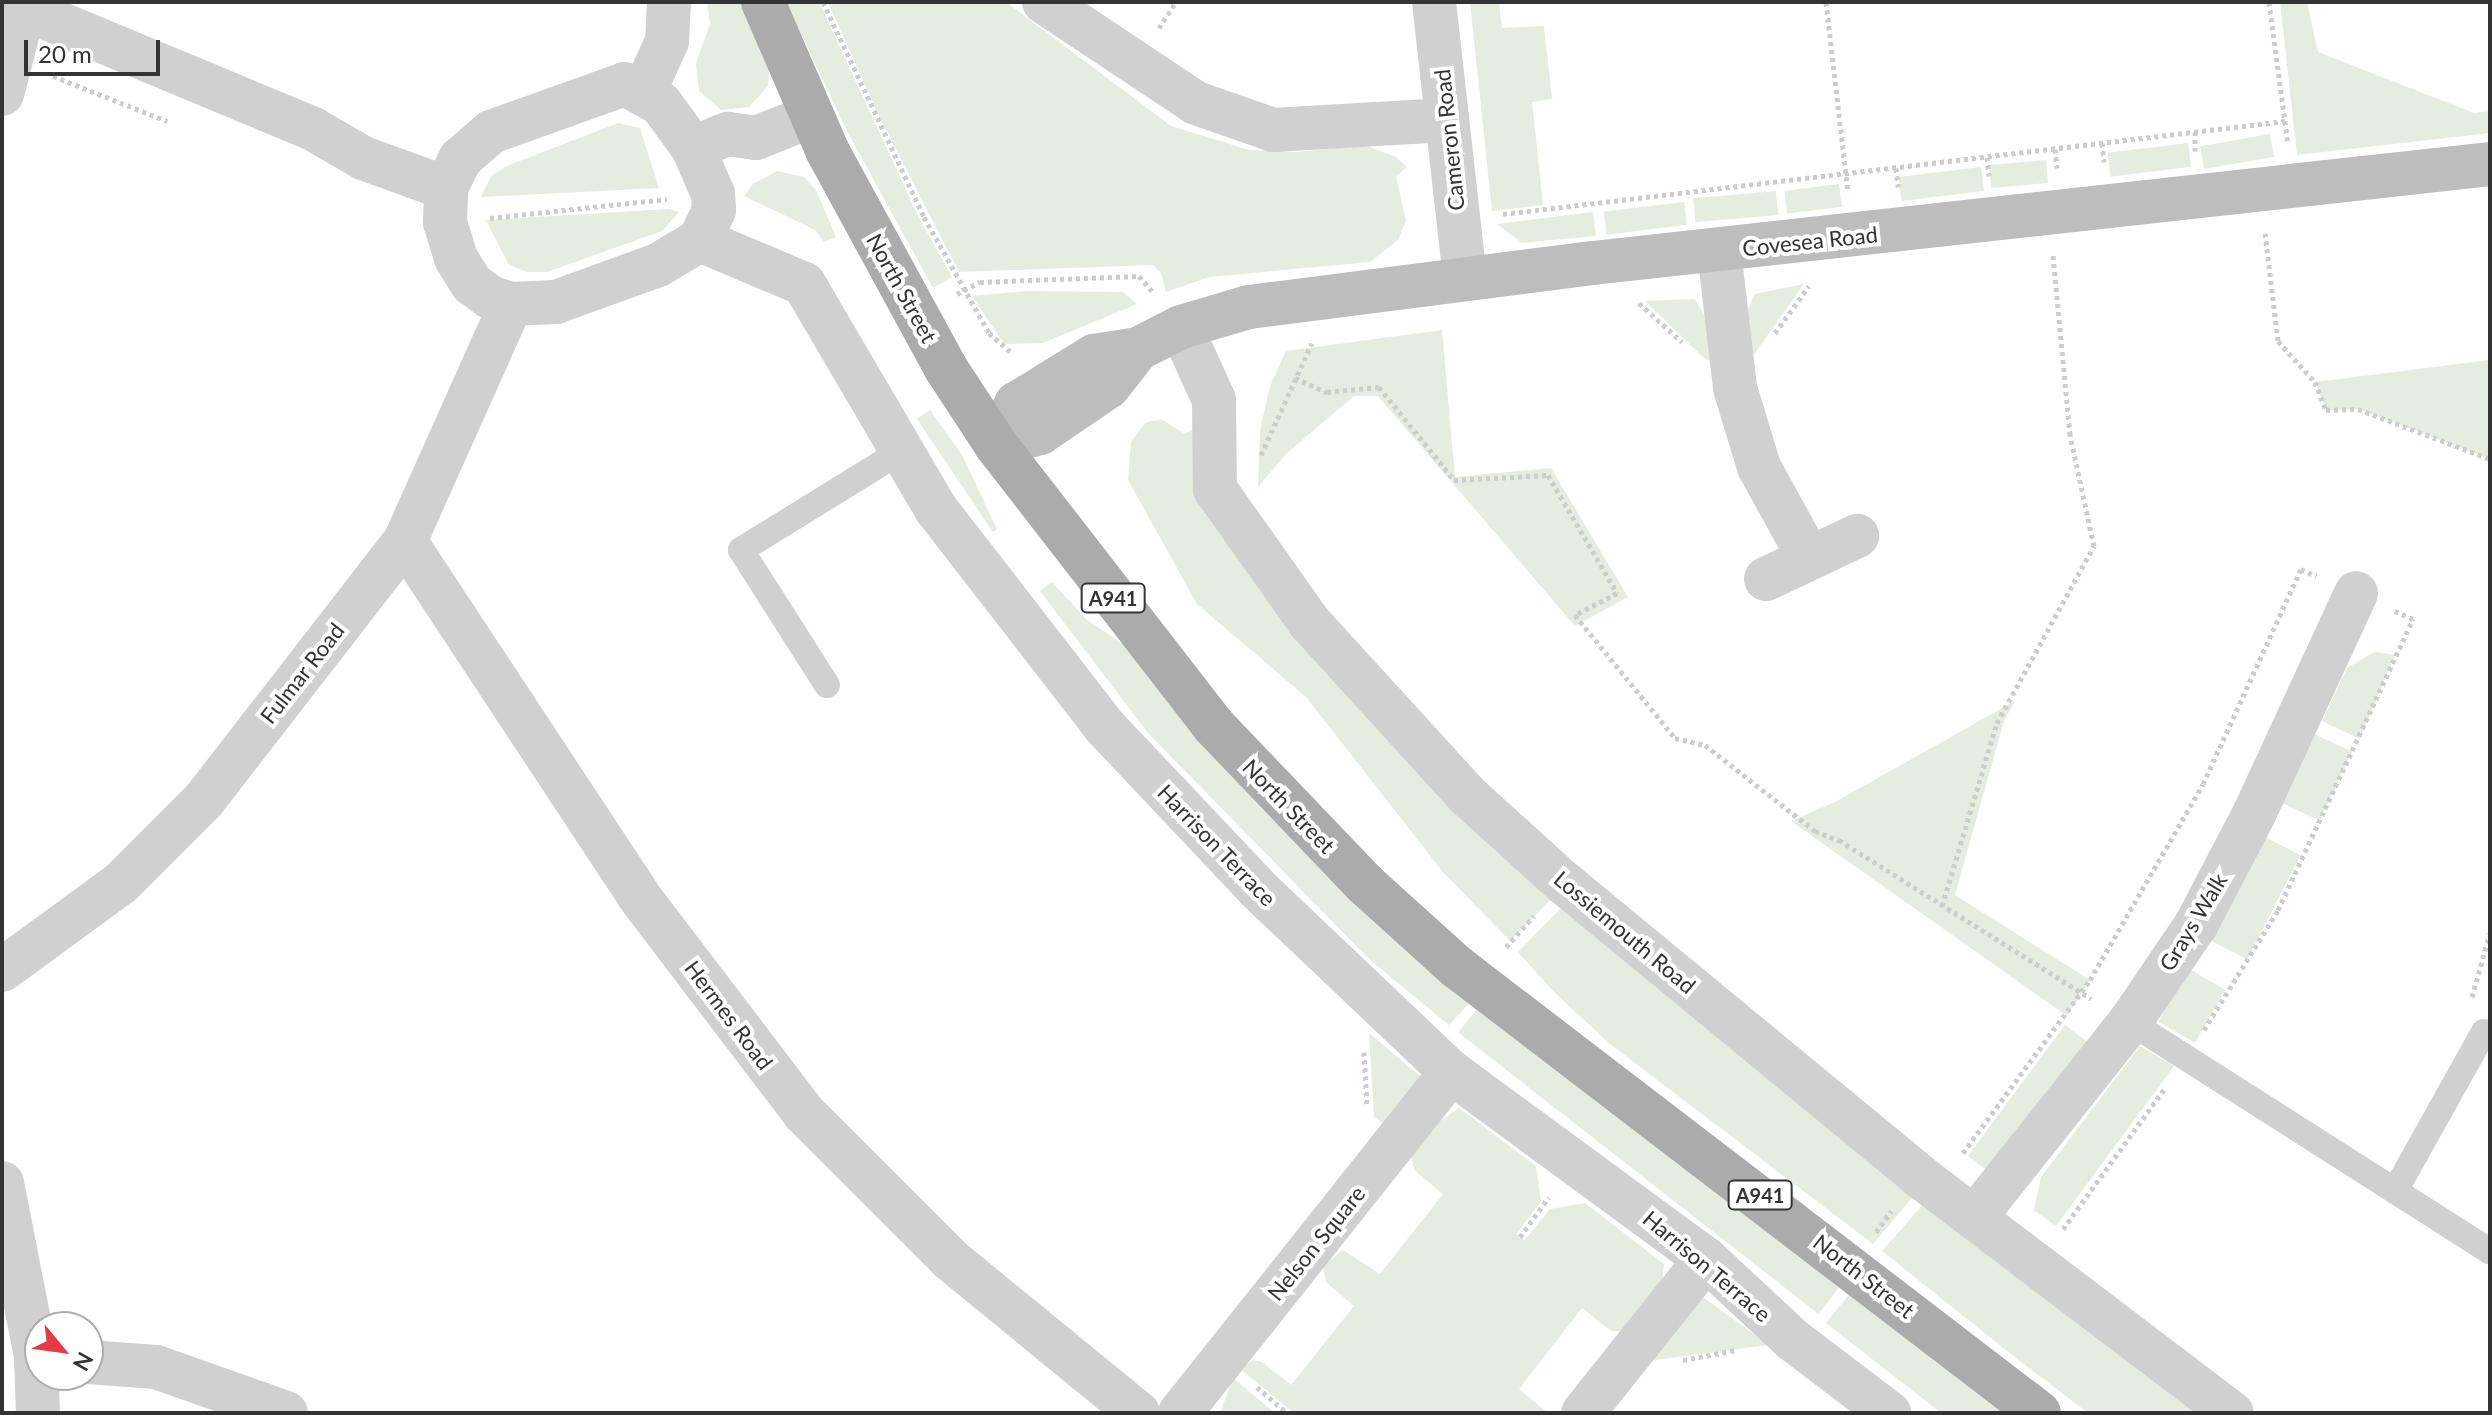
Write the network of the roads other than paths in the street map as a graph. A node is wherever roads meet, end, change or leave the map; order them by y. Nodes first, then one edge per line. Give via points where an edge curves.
1 (669, 2) edge
2 (763, 2) edge
3 (1044, 2) edge
4 (1434, 2) edge
5 (26, 6) edge
6 (644, 92) junction
7 (2, 94) edge
8 (811, 116) junction
9 (1446, 120) junction
10 (700, 162) junction
11 (2490, 164) edge
12 (452, 177) junction
13 (700, 240) junction
14 (1719, 251) junction
15 (1465, 278) junction
16 (511, 304) junction
17 (1181, 327) junction
18 (996, 445) junction
19 (901, 451) junction
20 (1857, 536) dead end
21 (405, 541) junction
22 (1809, 558) junction
23 (1766, 579) dead end
24 (2356, 593) dead end
25 (827, 685) dead end
26 (2, 970) edge
27 (2130, 1022) junction
28 (2484, 1032) road end
29 (1451, 1072) junction
30 (2, 1183) edge
31 (2395, 1191) junction
32 (1974, 1218) junction
33 (2490, 1251) edge
34 (1706, 1259) junction
35 (28, 1311) edge
36 (104, 1363) edge
37 (38, 1391) edge
38 (38, 1413) edge
39 (286, 1413) edge
40 (1138, 1413) edge
41 (1180, 1413) edge
42 (1583, 1413) edge
43 (1889, 1413) edge
44 (2039, 1413) edge
45 (2232, 1413) edge

1 - 6 street via 667,41
2 - 8 main road, North Street / A941
3 - 9 street via 1196,103 1273,130
4 - 9 street, Cameron Road
5 - 7 street
5 - 12 street via 313,129 363,158
6 - 10 street via 674,118
6 - 12 street via 625,84 599,90 491,132
8 - 10 street via 756,138 728,134
8 - 18 main road, North Street / A941 via 915,314
9 - 15 street, Cameron Road
10 - 13 street via 714,210
11 - 14 street, Covesea Road
12 - 16 street via 445,223 456,258 472,284
13 - 16 street via 658,265 594,290 556,302
13 - 19 street, Harrison Terrace via 804,284
14 - 15 street, Covesea Road
14 - 22 street via 1735,388 1759,467
15 - 17 street, Covesea Road via 1249,307
16 - 21 street, Fulmar Road
17 - 18 street, Covesea Road via 1138,349 1094,356 1016,404
17 - 32 street, Lossiemouth Road via 1214,400 1215,489 1310,623 1468,796 1563,882
18 - 44 main road, North Street / A941 via 1213,725 1365,884 1477,981
19 - 25 lane via 741,550
19 - 29 street, Harrison Terrace via 936,509 1106,728 1259,890
20 - 22 street
21 - 26 street, Fulmar Road via 204,800 121,883
21 - 40 street, Hermes Road via 638,895 804,1113 951,1260
22 - 23 street
24 - 27 street, Grays Walk via 2196,925
27 - 31 lane
27 - 32 street, Grays Walk
28 - 31 lane
29 - 34 street, Harrison Terrace
29 - 41 street, Nelson Square
30 - 35 street
31 - 33 lane
32 - 45 street, Lossiemouth Road
34 - 42 street
34 - 43 street, Harrison Terrace via 1793,1340
36 - 39 street via 156,1367
37 - 38 street

